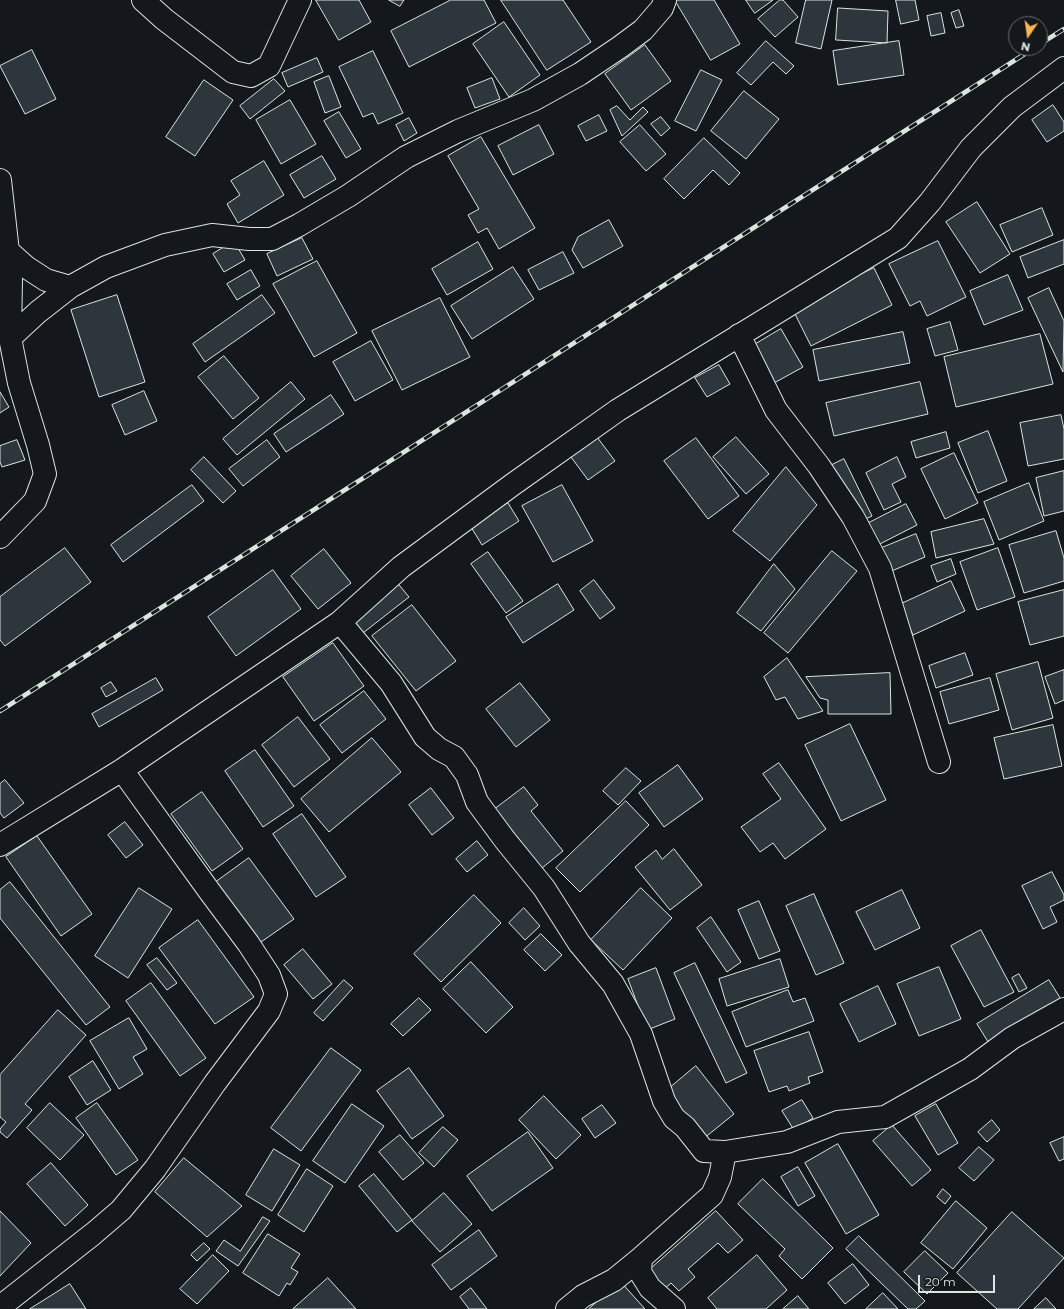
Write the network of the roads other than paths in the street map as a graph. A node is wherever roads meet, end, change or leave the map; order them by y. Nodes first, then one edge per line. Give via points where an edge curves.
1 (144, 0) edge
2 (300, 0) edge
3 (665, 0) edge
4 (1064, 68) edge
5 (0, 180) edge
6 (3, 226) edge
7 (8, 251) junction
8 (70, 287) junction
9 (739, 335) junction
10 (10, 338) junction
11 (0, 536) edge
12 (340, 622) junction
13 (939, 762) dead end
14 (122, 770) junction
15 (0, 845) edge
16 (1064, 1009) edge
17 (725, 1152) junction
18 (642, 1258) junction
19 (0, 1307) edge
20 (567, 1309) edge
21 (674, 1309) edge

1 - 2 street via 164,19 233,72 251,76 269,66
3 - 8 street via 662,8 643,30 580,74 533,100 458,131 406,157 348,196 272,239 212,235 165,245 106,268
4 - 9 street via 1012,107 972,148 898,238
5 - 6 street
6 - 7 street
7 - 8 street via 46,280
7 - 10 street via 11,279
8 - 10 street
9 - 12 street via 618,410 512,485 401,567
9 - 13 street via 776,410 819,466 853,517 880,568
10 - 11 street via 19,383 45,474 35,501
12 - 14 street
12 - 17 street via 391,683 425,737 454,757 467,775 477,802 544,888 579,943 613,984 641,1034 664,1101 674,1118 685,1127 704,1151
14 - 15 street
14 - 19 street via 248,943 269,975 276,994 270,1011 215,1083 155,1169 121,1210
16 - 17 street via 1012,1038 970,1069 885,1117 838,1122 787,1142
17 - 18 street via 720,1177 712,1195
18 - 20 street via 614,1280 583,1296
18 - 21 street via 640,1272 650,1288

